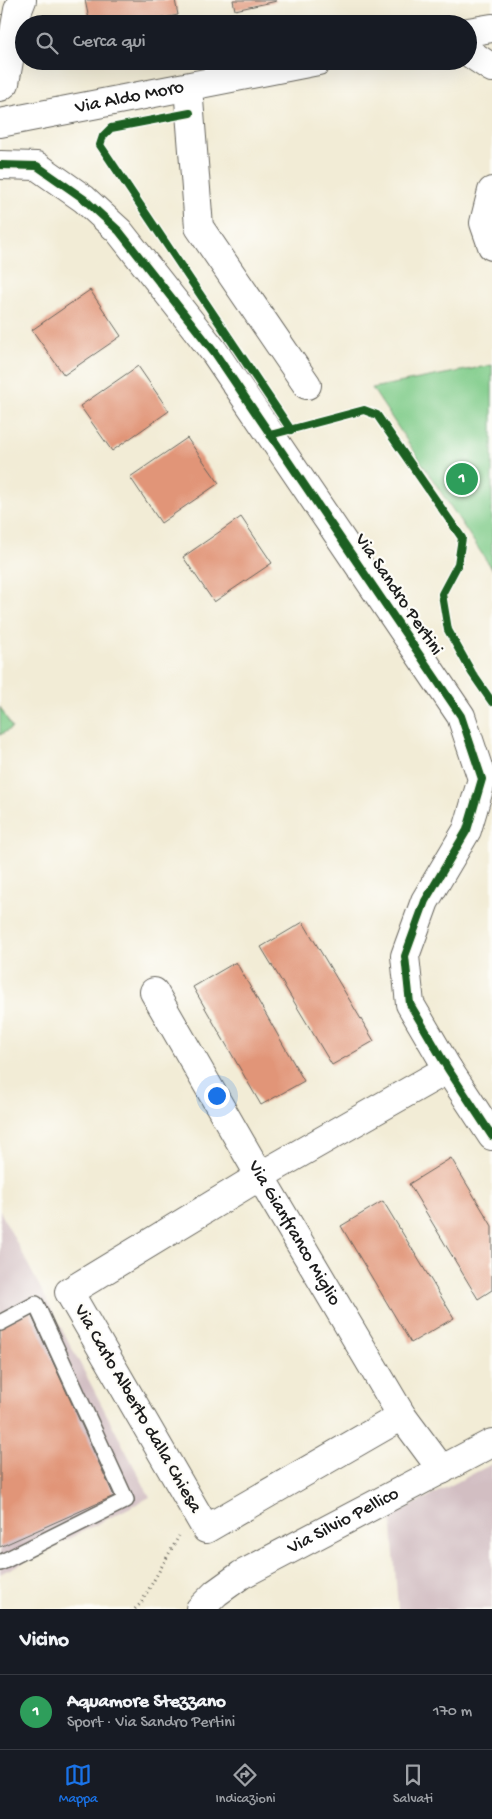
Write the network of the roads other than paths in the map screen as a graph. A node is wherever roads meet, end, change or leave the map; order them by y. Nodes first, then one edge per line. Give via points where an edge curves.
1 (22, 0) edge
2 (17, 15) edge
3 (15, 27) edge
4 (492, 28) edge
5 (477, 30) edge
6 (477, 58) edge
7 (492, 68) edge
8 (271, 70) edge
9 (0, 86) edge
10 (188, 86) junction
11 (0, 123) edge
12 (0, 165) edge
13 (492, 191) edge
14 (492, 246) edge
15 (307, 385) dead end
16 (154, 992) dead end
17 (448, 1069) junction
18 (492, 1136) edge
19 (260, 1176) junction
20 (0, 1323) edge
21 (402, 1416) junction
22 (492, 1443) edge
23 (442, 1470) junction
24 (0, 1563) edge
25 (200, 1609) edge

1 - 2 street
3 - 9 street via 5,83
4 - 5 street
6 - 7 street
8 - 10 street, Via Aldo Moro
10 - 11 street, Via Aldo Moro
10 - 15 street via 199,228
12 - 17 street, Via Sandro Pertini via 37,166 84,198 119,232 215,353 461,716 482,779 467,830 425,902 405,956 410,1004
13 - 14 street via 484,223
16 - 19 street, Via Gianfranco Miglio
17 - 18 street, Via Sandro Pertini
17 - 19 street, Via Carlo Alberto dalla Chiesa
19 - 21 street, Via Gianfranco Miglio
19 - 21 street, Via Carlo Alberto dalla Chiesa via 69,1292 206,1529
20 - 24 lane via 36,1304 126,1500
21 - 23 street, Via Gianfranco Miglio
22 - 23 street, Via Silvio Pellico
23 - 25 street, Via Silvio Pellico via 241,1575

